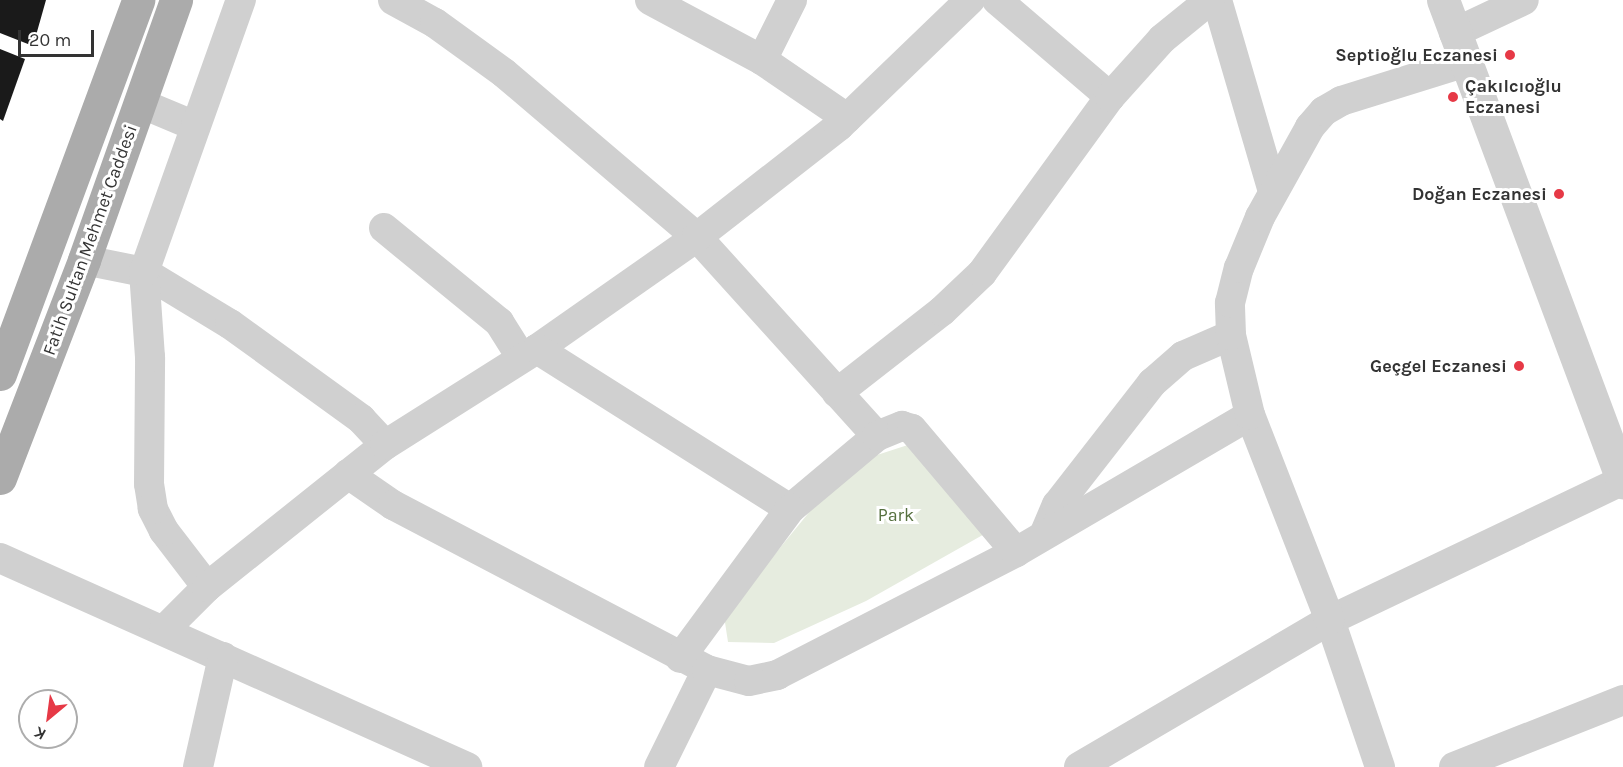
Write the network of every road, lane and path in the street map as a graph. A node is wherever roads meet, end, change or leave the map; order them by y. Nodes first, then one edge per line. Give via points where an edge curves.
1 (138, 0) edge
2 (176, 0) edge
3 (241, 0) edge
4 (393, 0) edge
5 (650, 0) edge
6 (792, 0) edge
7 (970, 0) edge
8 (997, 0) edge
9 (1210, 0) edge
10 (1217, 0) edge
11 (1443, 0) edge
12 (1524, 0) edge
13 (440, 12) edge
14 (1459, 48) junction
15 (762, 60) junction
16 (1110, 97) junction
17 (140, 103) junction
18 (847, 118) junction
19 (195, 126) junction
20 (1273, 191) junction
21 (384, 228) dead end
22 (697, 237) junction
23 (84, 260) junction
24 (144, 272) junction
25 (1231, 335) junction
26 (529, 353) junction
27 (0, 374) edge
28 (837, 393) junction
29 (1250, 415) junction
30 (877, 436) junction
31 (385, 445) junction
32 (348, 474) junction
33 (0, 478) edge
34 (1623, 481) edge
35 (790, 509) junction
36 (1044, 536) junction
37 (1016, 552) junction
38 (0, 558) edge
39 (207, 587) junction
40 (1330, 620) junction
41 (164, 630) junction
42 (223, 657) junction
43 (680, 658) junction
44 (707, 670) junction
45 (1623, 700) edge
46 (198, 767) edge
47 (467, 767) edge
48 (659, 767) edge
49 (1078, 767) edge
50 (1380, 767) edge
51 (1454, 767) edge

1 - 27 main road
2 - 17 main road, Fatih Sultan Mehmet Caddesi
3 - 19 street
4 - 13 street
5 - 15 street
6 - 15 street
7 - 18 street
8 - 16 street
9 - 16 street via 1162,39
10 - 20 street
11 - 14 street
12 - 14 street
13 - 22 street via 504,73
14 - 20 street via 1324,111
14 - 34 street
15 - 18 street
16 - 28 street via 982,273 942,311
17 - 19 street
17 - 23 main road, Fatih Sultan Mehmet Caddesi
18 - 22 street
19 - 24 street
20 - 25 street via 1239,268 1230,303
21 - 26 street via 499,322
22 - 26 street
22 - 28 street
23 - 24 street
23 - 33 main road, Fatih Sultan Mehmet Caddesi
24 - 31 street via 286,363 361,419
24 - 39 street via 150,357 149,484 153,509 164,531
25 - 29 street
25 - 36 street via 1183,356 1152,383 1057,505
26 - 31 street
26 - 35 street
28 - 30 street
29 - 36 street
29 - 40 street
30 - 35 street
30 - 37 street via 902,426 912,429
31 - 32 street
32 - 39 street
32 - 43 street via 393,505
34 - 40 street
35 - 43 street
36 - 37 street
37 - 44 street via 777,675 749,681
38 - 41 street
39 - 41 street
40 - 49 street
40 - 50 street
41 - 42 street
42 - 46 street
42 - 47 street
43 - 44 street
44 - 48 street
45 - 51 street

